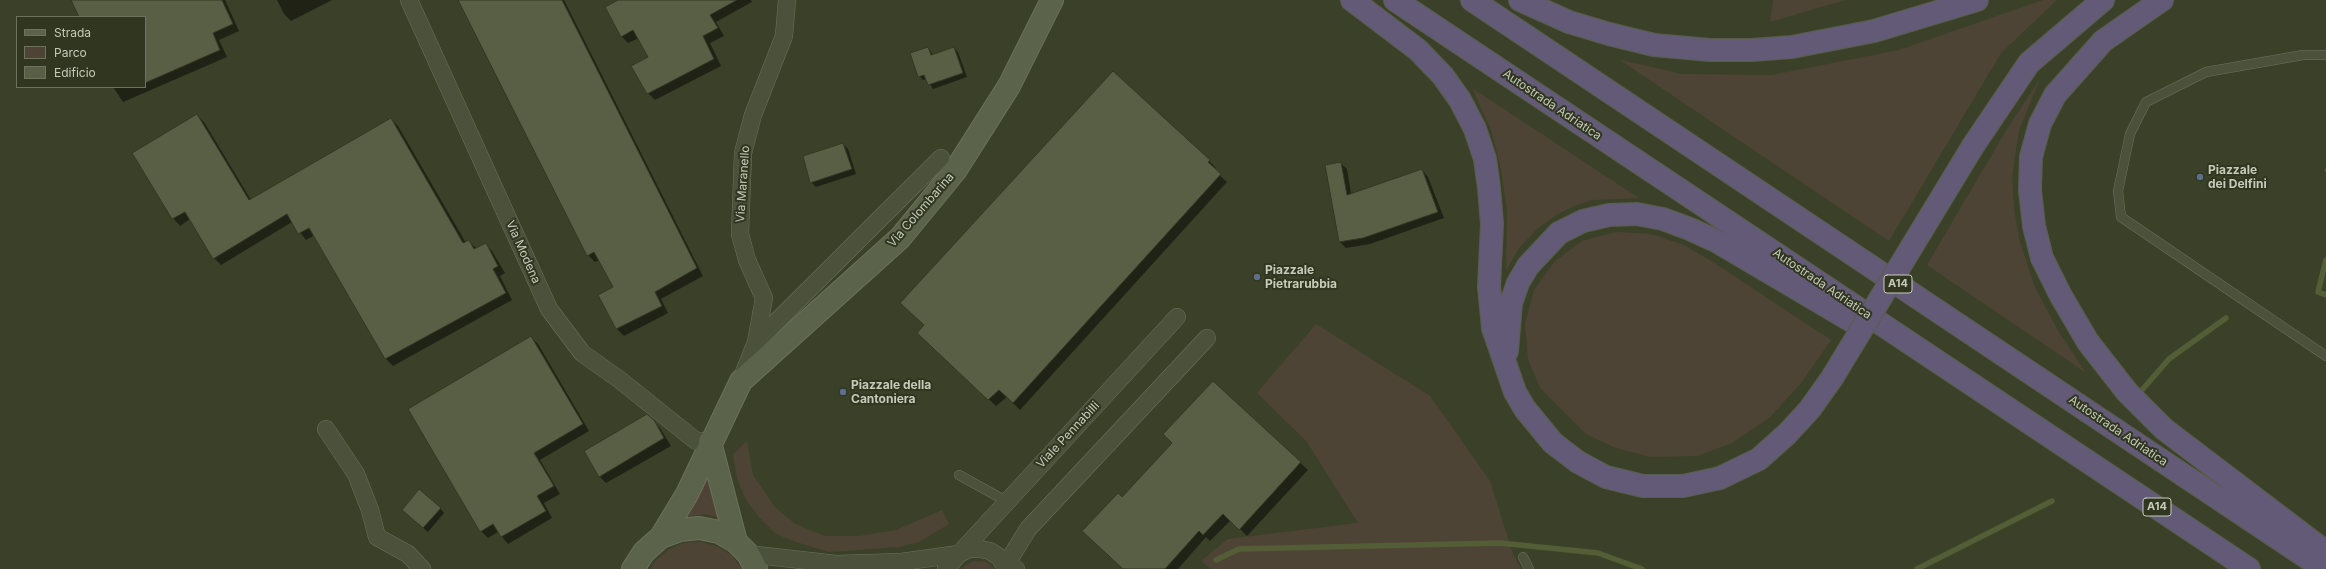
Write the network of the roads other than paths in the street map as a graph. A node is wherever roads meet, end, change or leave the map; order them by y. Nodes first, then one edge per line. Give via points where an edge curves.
1 (409, 0) edge
2 (788, 0) edge
3 (1052, 0) edge
4 (1352, 0) edge
5 (1395, 0) edge
6 (1472, 0) edge
7 (1520, 0) edge
8 (1977, 0) edge
9 (2162, 0) edge
10 (2105, 1) edge
11 (2326, 55) edge
12 (940, 158) dead end
13 (764, 298) joint
14 (1177, 317) dead end
15 (1207, 338) dead end
16 (756, 342) junction
17 (2326, 356) edge
18 (1507, 370) junction
19 (741, 381) junction
20 (326, 429) dead end
21 (710, 442) junction
22 (2064, 446) junction
23 (959, 475) dead end
24 (1006, 501) junction
25 (661, 537) junction
26 (2326, 552) edge
27 (959, 554) junction
28 (746, 555) edge
29 (1523, 557) dead end
30 (639, 560) edge
31 (1010, 568) edge
32 (422, 569) edge
33 (628, 569) edge
34 (946, 569) edge
35 (1529, 569) edge
36 (2249, 569) edge
37 (2324, 569) edge

1 - 21 street, Via Modena via 549,309 582,353 696,441
2 - 13 street, Via Maranello via 784,36 753,116 743,153 740,234 747,260
3 - 19 street, Via Colombarina via 1009,86 955,171 900,238
4 - 18 highway via 1418,50 1460,100 1475,129 1485,159 1489,188 1492,224 1489,287 1493,328
5 - 22 highway, Autostrada Adriatica / A14
6 - 37 highway, Autostrada Adriatica / A14
7 - 8 highway via 1569,22 1609,34 1654,45 1724,50 1792,47 1867,33
9 - 26 highway via 2103,41 2055,96 2040,124 2032,157 2030,190 2034,226 2042,258 2088,342 2127,392 2164,429
10 - 18 highway, bridge via 2029,63 1973,146 1832,378 1810,409 1759,459 1720,478 1683,486 1643,486 1606,477 1578,462 1553,443 1525,409
11 - 17 lane via 2303,55 2206,72 2146,102 2130,134 2118,191 2121,217
12 - 16 street, Via Colombarina
13 - 16 street, Via Colombarina
14 - 24 street, Viale Pennabilli
15 - 31 street via 1028,529
16 - 19 street, Via Colombarina
18 - 22 highway via 1507,327 1511,304 1518,283 1528,266 1559,233 1583,221 1609,215 1637,214 1676,224 1716,241
19 - 21 street, Via Colombarina
20 - 32 street via 356,474 370,510 376,537 408,554
21 - 25 street, Via Colombarina via 687,494
21 - 28 street
22 - 36 highway, Autostrada Adriatica / A14
23 - 24 lane
24 - 27 street, Viale Pennabilli
25 - 28 street via 680,530 699,528 719,532
25 - 30 street
27 - 28 street via 901,562 836,564
27 - 31 street via 974,549 990,551
27 - 34 street, Viale Pennabilli
29 - 35 lane
30 - 33 street

